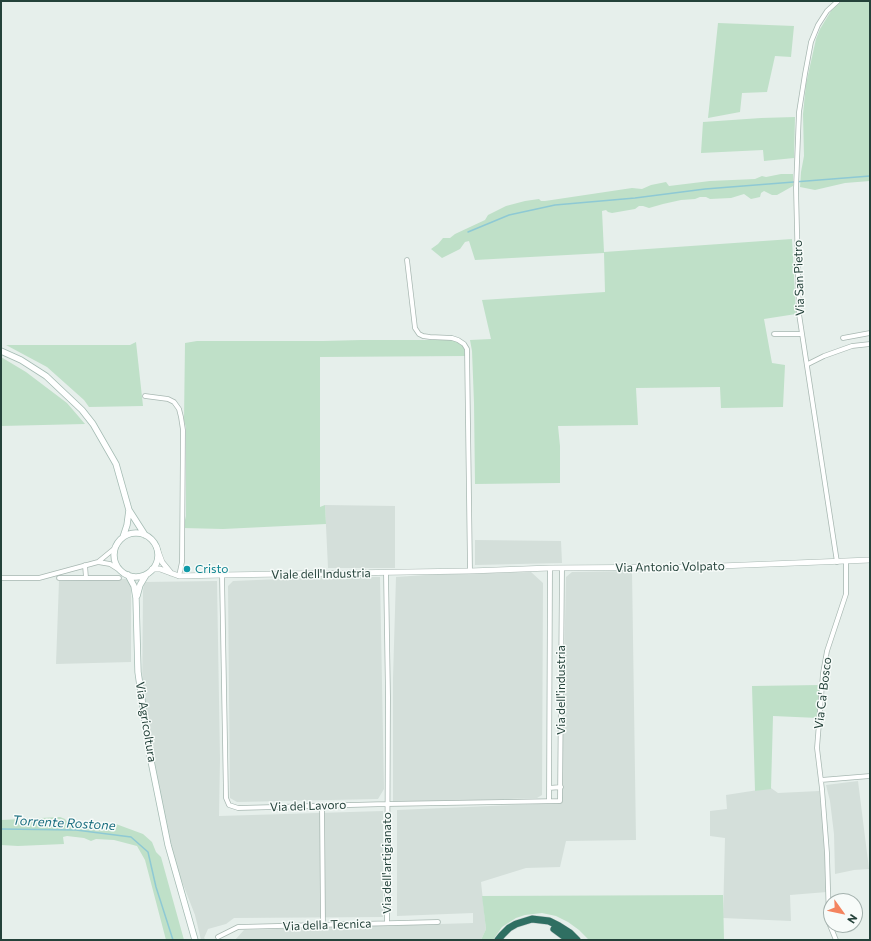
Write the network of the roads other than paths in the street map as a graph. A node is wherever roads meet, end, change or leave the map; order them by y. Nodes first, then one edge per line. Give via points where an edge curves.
1 (838, 1) edge
2 (407, 260) dead end
3 (870, 333) edge
4 (775, 334) dead end
5 (802, 334) junction
6 (843, 338) dead end
7 (870, 344) edge
8 (1, 351) edge
9 (808, 364) junction
10 (145, 396) dead end
11 (129, 510) junction
12 (145, 534) junction
13 (123, 537) junction
14 (156, 546) junction
15 (115, 548) junction
16 (870, 560) edge
17 (846, 561) junction
18 (98, 562) junction
19 (837, 562) junction
20 (85, 565) junction
21 (550, 568) junction
22 (562, 568) junction
23 (152, 569) junction
24 (121, 571) junction
25 (470, 571) junction
26 (386, 573) junction
27 (172, 574) junction
28 (128, 575) junction
29 (146, 575) junction
30 (222, 575) junction
31 (179, 576) junction
32 (1, 578) edge
33 (59, 578) dead end
34 (86, 578) junction
35 (119, 578) dead end
36 (136, 598) junction
37 (870, 776) edge
38 (821, 780) junction
39 (561, 787) junction
40 (549, 788) junction
41 (548, 801) junction
42 (387, 804) junction
43 (322, 805) junction
44 (438, 922) dead end
45 (387, 923) junction
46 (323, 924) junction
47 (218, 937) dead end
48 (195, 940) edge
49 (498, 940) edge
50 (504, 940) edge
51 (569, 940) edge
52 (578, 940) edge
53 (836, 940) edge

1 - 5 street, Via San Pietro via 827,11 811,42 799,112 796,188 799,314
2 - 25 street via 415,328 419,334 458,340 467,350
3 - 6 street
4 - 5 street
5 - 9 street, Via San Pietro
7 - 9 street via 852,346
8 - 11 main road via 46,376 93,424 116,464
9 - 19 street, Via San Pietro
10 - 31 street via 174,402 181,417 182,562
11 - 12 main road
11 - 13 main road
12 - 13 main road via 134,533
12 - 14 main road
13 - 15 main road
14 - 23 main road via 158,558
14 - 27 street via 162,562
15 - 18 street
15 - 24 main road via 115,560
16 - 17 street, Via Antonio Volpato
17 - 19 street, Via Antonio Volpato
17 - 38 street, Via Ca' Bosco via 846,594 823,673 817,748
18 - 20 street
18 - 24 street via 110,564
19 - 22 street, Via Antonio Volpato
20 - 32 street via 38,578
20 - 34 street
21 - 22 street, Via Antonio Volpato
21 - 25 street, Via Antonio Volpato
21 - 40 street, Via dell'industria
22 - 39 street, Via dell'industria
23 - 27 street, Viale dell'Industria
23 - 29 main road
24 - 28 main road
25 - 26 street, Viale dell'Industria
26 - 30 street, Viale dell'Industria
26 - 42 street
27 - 31 street, Viale dell'Industria
28 - 29 main road
28 - 36 main road, Via Agricoltura via 134,586
29 - 36 main road, Via Agricoltura
30 - 31 street, Viale dell'Industria
30 - 43 street, Via del Lavoro via 226,798 229,805 238,808
33 - 34 street
34 - 35 street
36 - 48 main road, Via Agricoltura via 138,672 150,756 168,845
37 - 38 street
38 - 53 street, Via Ca' Bosco via 829,923
39 - 40 street
39 - 41 street, Via dell'industria via 560,802
40 - 41 street, Via dell'industria
41 - 42 street, Via dell'industria
42 - 43 street, Via del Lavoro
42 - 45 street, Via dell'artigianato
43 - 46 street
44 - 45 street, Via della Tecnica
45 - 46 street, Via della Tecnica
46 - 47 street, Via della Tecnica via 238,927
49 - 52 highway via 509,928 532,919 549,921 570,932
50 - 51 highway via 521,927 533,924 552,928

